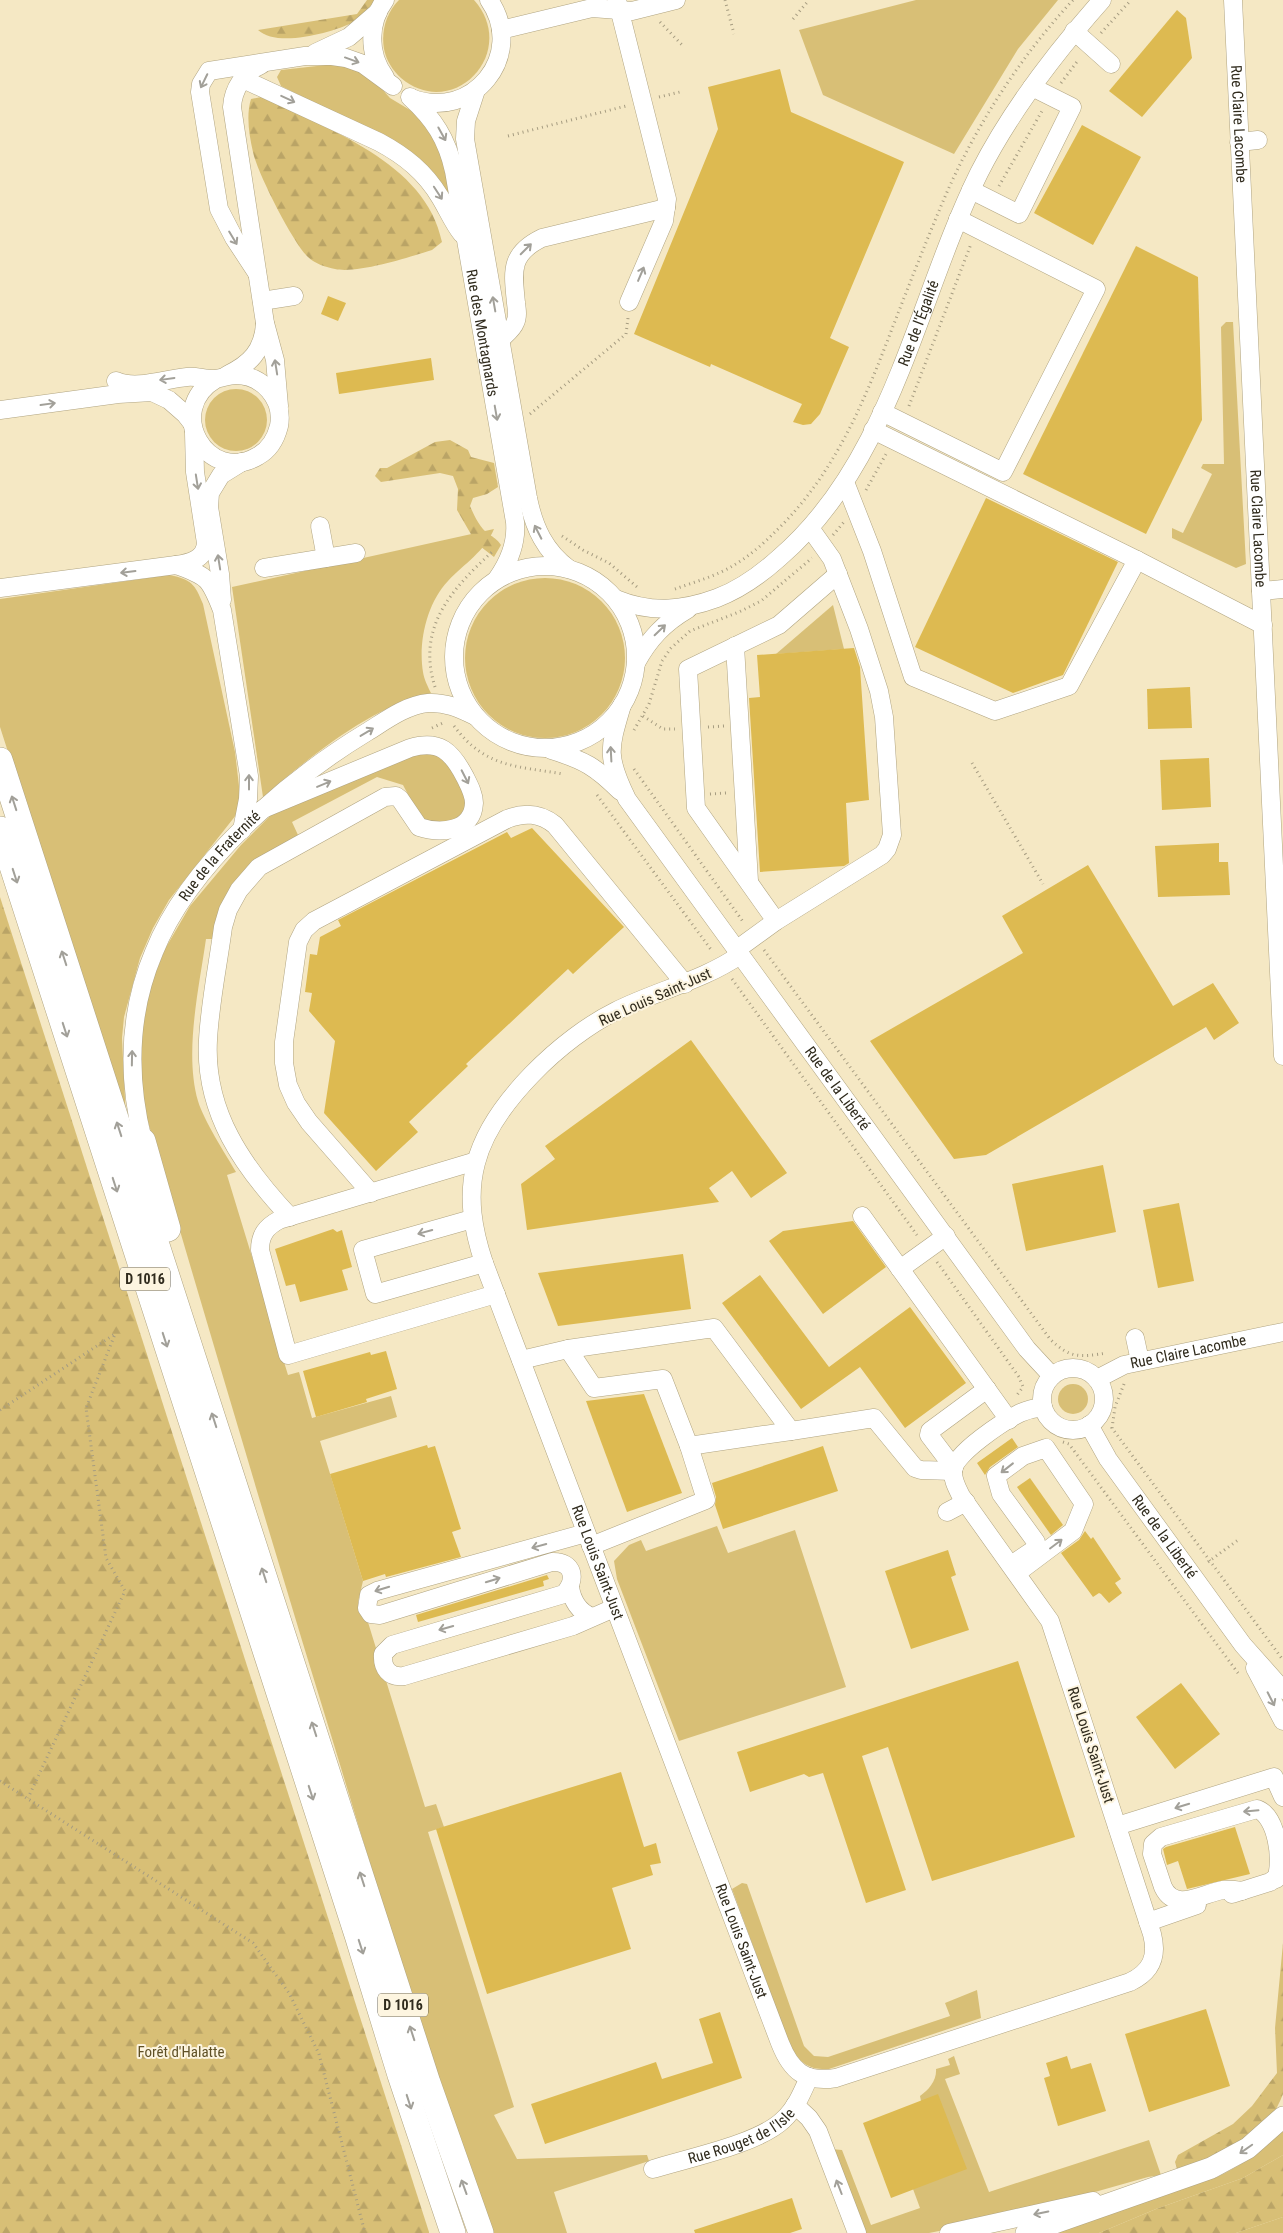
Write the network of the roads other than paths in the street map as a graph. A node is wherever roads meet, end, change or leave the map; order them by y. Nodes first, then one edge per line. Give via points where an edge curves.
1 (489, 0) edge
2 (676, 0) edge
3 (1102, 0) edge
4 (1232, 0) edge
5 (382, 6) edge
6 (619, 6) edge
7 (501, 30) junction
8 (1074, 32) junction
9 (305, 56) junction
10 (264, 64) junction
11 (1111, 64) dead end
12 (243, 79) junction
13 (393, 86) junction
14 (1032, 87) junction
15 (476, 90) junction
16 (410, 97) junction
17 (1258, 140) dead end
18 (1239, 142) junction
19 (971, 190) junction
20 (666, 208) junction
21 (958, 219) junction
22 (466, 238) junction
23 (257, 272) junction
24 (294, 296) dead end
25 (262, 302) junction
26 (629, 302) road end
27 (265, 323) junction
28 (500, 340) junction
29 (221, 378) junction
30 (116, 381) dead end
31 (0, 410) edge
32 (279, 412) junction
33 (882, 412) junction
34 (193, 428) junction
35 (873, 430) junction
36 (245, 461) junction
37 (846, 482) junction
38 (320, 526) dead end
39 (810, 528) junction
40 (356, 553) dead end
41 (326, 558) junction
42 (1137, 560) junction
43 (176, 566) junction
44 (264, 568) dead end
45 (569, 569) junction
46 (838, 574) junction
47 (497, 579) junction
48 (0, 588) edge
49 (1283, 589) edge
50 (1261, 591) junction
51 (616, 599) junction
52 (687, 608) junction
53 (222, 610) junction
54 (1263, 625) junction
55 (735, 646) junction
56 (636, 665) junction
57 (622, 705) junction
58 (474, 716) junction
59 (546, 748) junction
60 (0, 760) edge
61 (627, 799) junction
62 (1277, 808) edge
63 (263, 809) junction
64 (0, 829) edge
65 (242, 830) junction
66 (749, 882) junction
67 (776, 921) junction
68 (1280, 943) edge
69 (738, 952) junction
70 (685, 984) junction
71 (1283, 1056) edge
72 (143, 1140) joint
73 (476, 1161) junction
74 (371, 1193) junction
75 (862, 1216) dead end
76 (290, 1217) junction
77 (472, 1219) junction
78 (946, 1236) junction
79 (484, 1263) junction
80 (900, 1269) junction
81 (496, 1294) junction
82 (177, 1308) junction
83 (1283, 1332) edge
84 (1135, 1338) dead end
85 (568, 1349) junction
86 (520, 1360) junction
87 (1132, 1363) junction
88 (1052, 1376) junction
89 (1097, 1379) junction
90 (987, 1389) junction
91 (1034, 1408) junction
92 (1009, 1420) junction
93 (1089, 1425) junction
94 (791, 1431) junction
95 (689, 1446) junction
96 (953, 1469) junction
97 (966, 1502) junction
98 (948, 1512) dead end
99 (588, 1540) junction
100 (1014, 1569) junction
101 (570, 1587) junction
102 (614, 1608) junction
103 (592, 1616) junction
104 (1243, 1645) junction
105 (1283, 1690) edge
106 (1283, 1721) edge
107 (1283, 1797) edge
108 (1117, 1826) junction
109 (1279, 1876) edge
110 (1242, 1890) junction
111 (1148, 1922) junction
112 (810, 2078) junction
113 (795, 2105) junction
114 (1283, 2117) edge
115 (653, 2169) dead end
116 (1157, 2187) junction
117 (453, 2233) edge
118 (481, 2233) edge
119 (857, 2233) edge
120 (948, 2233) edge
121 (1026, 2233) edge

1 - 7 street
2 - 6 street via 638,9
3 - 8 street, Rue de l'Égalité
4 - 18 street, Rue Claire Lacombe
5 - 9 street via 349,37
5 - 13 street via 372,33 374,55 379,68
6 - 7 street via 592,8
6 - 20 street via 665,187
7 - 15 street via 497,63
8 - 11 street
8 - 14 street, Rue de l'Égalité
9 - 10 street
9 -> 13 street via 346,58 369,68
10 - 12 street
10 -> 23 street via 210,72 201,84 200,92 219,209
12 -> 22 street via 401,154 426,177
12 - 23 street via 232,107
13 - 16 street
14 - 19 street, Rue de l'Égalité
14 - 19 street via 1072,107 1019,214
15 - 16 street via 444,103
28 -> 15 street, Rue des Montagnards via 465,139 466,121
16 -> 22 street, Rue des Montagnards via 432,120 448,146
17 - 18 street
18 - 50 street, Rue Claire Lacombe via 1254,278 1267,538
19 - 21 street, Rue de l'Égalité
26 -> 20 street via 664,221
28 -> 20 street via 515,324 517,314 513,270 520,255 532,243
21 - 33 street, Rue de l'Égalité
21 - 33 street via 1096,289 1003,472
22 -> 47 street, Rue des Montagnards via 515,522 513,548
23 - 25 street
24 - 25 street
25 - 27 street
27 - 29 street via 256,354 245,366
32 -> 27 street via 275,360
45 -> 28 street, Rue des Montagnards via 549,550 534,524
29 -> 30 street via 189,376 131,384
29 - 32 street via 248,376 262,384 273,396
29 - 34 street via 207,385 197,398 193,407
31 -> 34 street via 152,392 169,400
32 - 36 street via 278,428 272,443 260,455
33 - 35 street, Rue de l'Égalité
34 - 36 street via 202,447 214,457 229,462
34 -> 43 street via 195,472 206,548 194,560
35 - 37 street, Rue de l'Égalité
35 - 42 street
53 -> 36 street via 220,574 209,507 210,492 221,475
37 - 39 street, Rue de l'Égalité
37 - 42 street via 913,677 995,711 1069,686
38 - 41 street
39 - 46 street, Rue Louis Saint-Just via 832,559
39 - 52 street, Rue de l'Égalité via 754,579 732,592
40 - 41 street
41 - 44 street via 286,557
42 - 54 street
43 -> 48 street
43 - 53 street via 206,578
45 - 47 street via 528,567
45 - 51 street via 595,580
46 - 55 street via 779,625
46 - 67 street, Rue Louis Saint-Just via 883,706 892,835 882,855
47 - 58 street via 471,604 460,622 454,643 456,678
49 - 50 street
50 - 54 street, Rue Claire Lacombe
51 - 52 street, Rue de l'Égalité via 653,609
51 - 56 street via 632,630
56 -> 52 street, Rue de l'Égalité via 652,637
65 -> 53 street via 249,776
54 - 62 street, Rue Claire Lacombe
55 - 66 street
55 - 66 street via 688,669 696,808
56 - 57 street
57 - 59 street via 593,735 574,744
61 -> 57 street, Rue de la Liberté via 610,755
58 - 59 street via 507,740 526,747
63 -> 58 street, Rue de la Fraternité via 312,769 410,708 440,703
59 - 61 street, Rue de la Liberté via 592,766
82 -> 60 highway, D 1016
61 - 69 street, Rue de la Liberté
62 - 68 street, Rue Claire Lacombe
63 - 65 street, Rue de la Fraternité
63 -> 76 street via 410,748 433,745 446,750 457,762 474,804 464,823 451,830 436,832 419,828 396,796 384,797 259,867 228,910 208,1034 211,1088 223,1124 243,1162
64 -> 117 highway, D 1016
72 -> 65 street, Rue de la Fraternité via 134,1099 132,1060 138,999 147,968 181,902
66 - 67 street
67 - 69 street, Rue Louis Saint-Just
68 - 71 street, Rue Claire Lacombe
69 - 70 street, Rue Louis Saint-Just via 723,966
69 - 78 street, Rue de la Liberté
70 - 73 street, Rue Louis Saint-Just via 644,998 605,1017 549,1057 503,1110
70 - 74 street via 555,825 534,815 507,819 314,921 298,942 284,1042 286,1074 301,1111
72 - 82 highway via 168,1227
73 - 74 street
73 - 77 street, Rue Louis Saint-Just via 471,1193
74 - 76 street
75 - 80 street
76 - 81 street via 268,1227 261,1237 260,1250 288,1355
77 - 79 street, Rue Louis Saint-Just
77 -> 79 street via 362,1250 375,1294
78 - 80 street
78 - 88 street, Rue de la Liberté via 1027,1349
79 - 81 street, Rue Louis Saint-Just
80 - 90 street
81 - 86 street, Rue Louis Saint-Just
118 -> 82 highway, D 1016 via 428,2083
83 - 87 street, Rue Claire Lacombe
84 - 87 street
85 - 86 street
85 - 94 street via 714,1328
85 - 95 street via 594,1388 663,1378
86 - 99 street, Rue Louis Saint-Just
87 - 89 street, Rue Claire Lacombe
88 - 89 street via 1072,1367 1086,1370
88 - 91 street
89 - 93 street via 1103,1392 1103,1406
90 - 92 street
90 - 96 street, Rue Louis Saint-Just via 930,1431 929,1435
91 - 92 street
91 - 93 street via 1061,1427 1075,1430
92 - 96 street via 961,1454
93 - 104 street, Rue de la Liberté via 1108,1459
94 - 95 street
94 - 96 street via 874,1418 915,1468
95 - 99 street via 706,1500
96 - 97 street, Rue Louis Saint-Just via 956,1486
97 - 98 street
97 - 100 street, Rue Louis Saint-Just
99 -> 101 street via 377,1590 369,1595 367,1608 371,1614 380,1615 552,1562 564,1564 570,1570 573,1578
99 - 102 street, Rue Louis Saint-Just
100 -> 100 street via 1073,1531 1084,1504 1046,1448 1023,1456 996,1476 1001,1494 1036,1542 1035,1549
100 - 108 street, Rue Louis Saint-Just via 1050,1621
101 - 103 street via 582,1611
101 -> 103 street via 564,1594 392,1644 384,1654 385,1668 397,1677 404,1676 572,1626
102 - 103 street
102 - 112 street, Rue Louis Saint-Just via 785,2055 795,2069
104 - 105 street, Rue de la Liberté
104 -> 106 street, Rue de la Liberté
107 -> 108 street via 1274,1777
108 - 111 street, Rue Louis Saint-Just
109 - 110 street
109 -> 110 street via 1279,1850 1268,1819 1257,1809 1161,1837 1153,1844 1152,1854 1164,1887 1175,1900 1224,1890
110 - 111 street
111 - 112 street, Rue Louis Saint-Just via 1155,1953 1150,1967 1139,1977 836,2078
112 - 113 street, Rue Rouget de l'Isle
113 - 115 street, Rue Rouget de l'Isle via 784,2120 765,2133
119 -> 113 street via 818,2131 810,2118
114 -> 116 main road via 1237,2155
116 -> 120 street
116 - 121 main road

